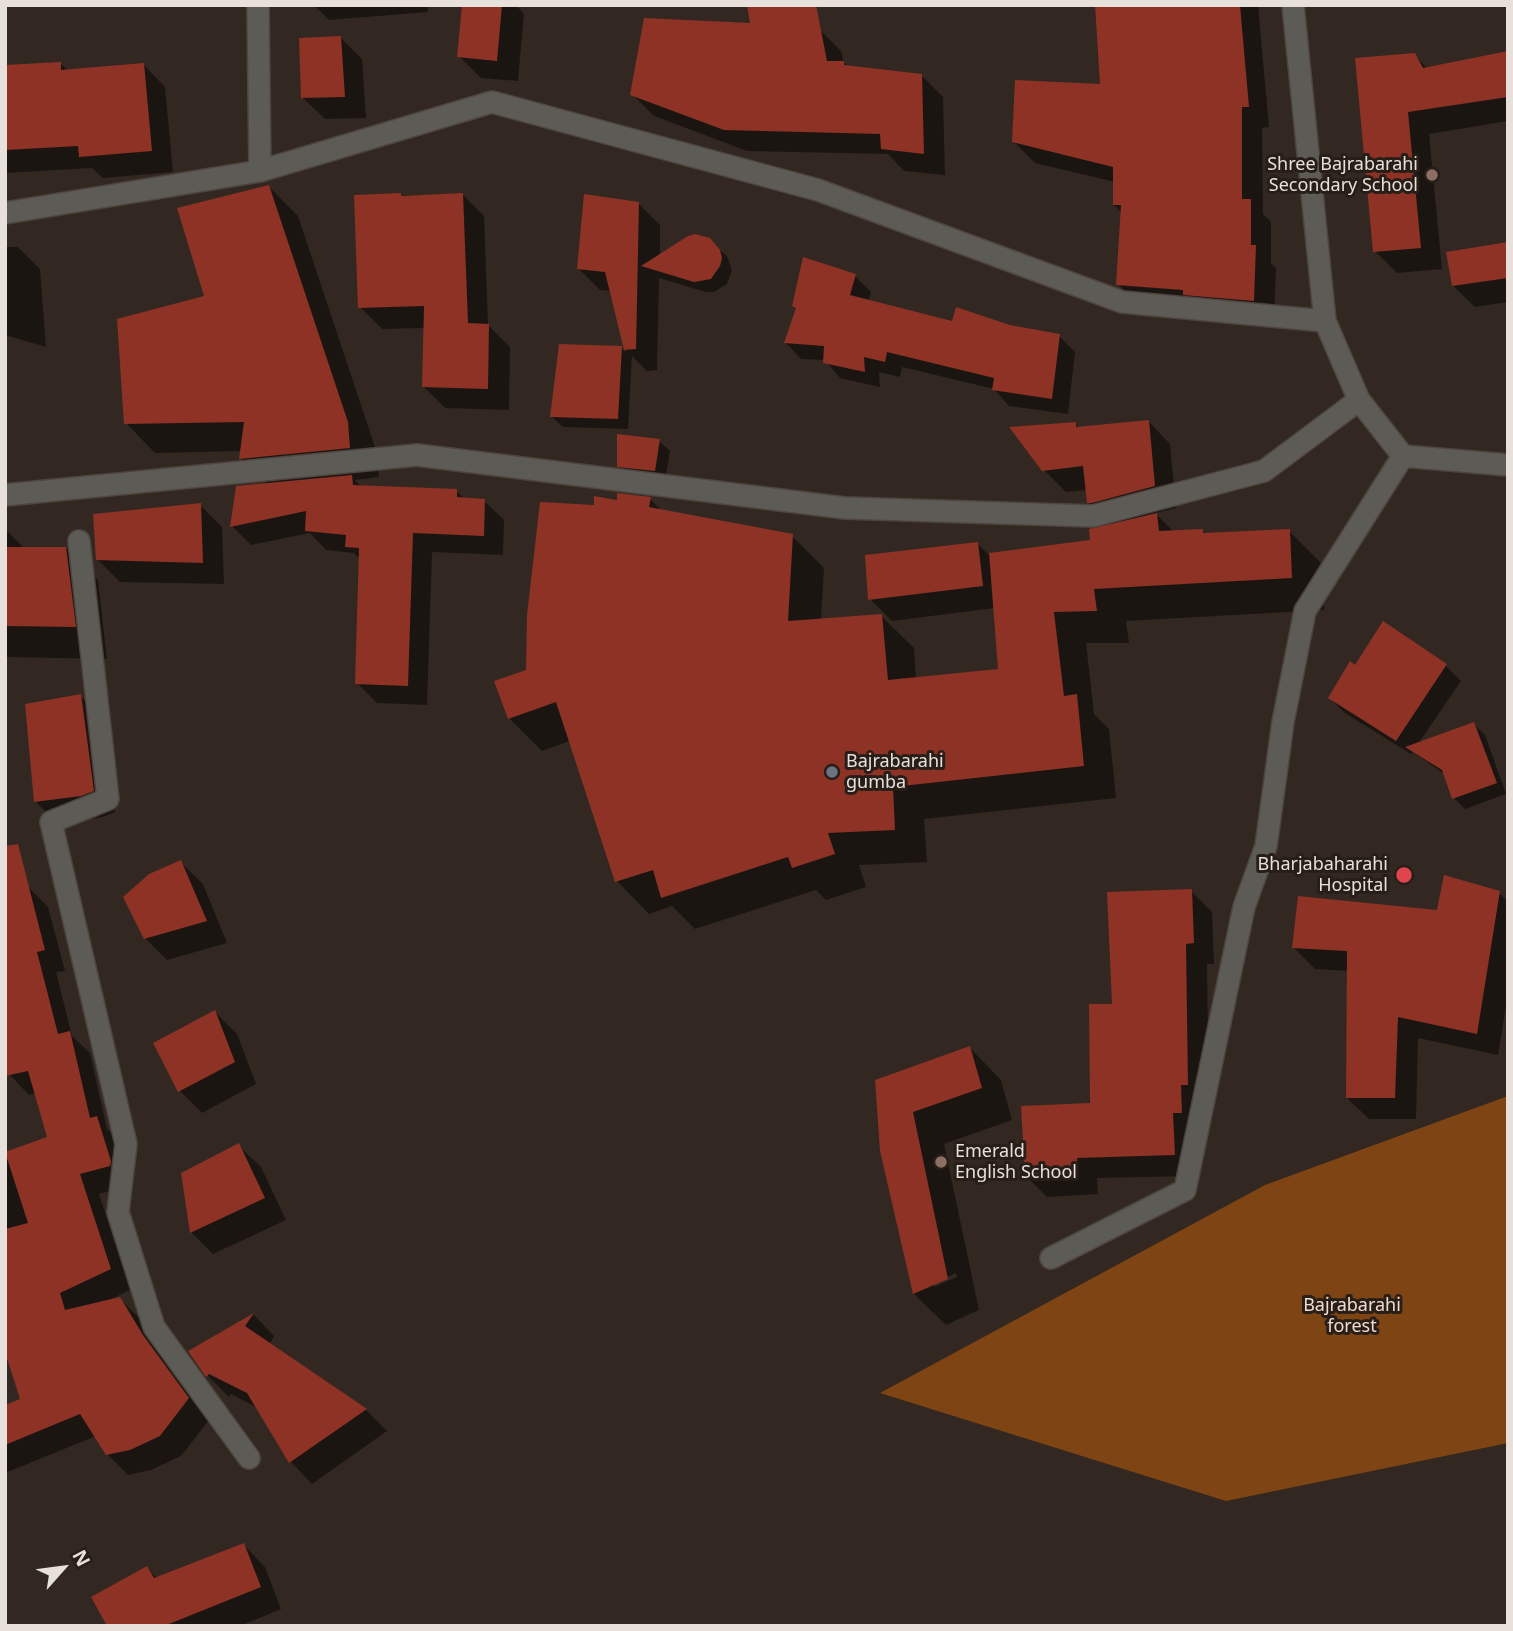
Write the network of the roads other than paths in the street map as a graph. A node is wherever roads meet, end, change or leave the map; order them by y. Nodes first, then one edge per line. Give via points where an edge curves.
1 (258, 5) edge
2 (1293, 5) edge
3 (260, 171) junction
4 (5, 213) edge
5 (1325, 321) junction
6 (1359, 400) junction
7 (1403, 456) junction
8 (1508, 465) edge
9 (5, 495) edge
10 (79, 541) dead end
11 (1051, 1258) dead end
12 (248, 1458) dead end

1 - 3 street
2 - 5 street
3 - 4 street
3 - 5 street via 492,102 818,190 1122,302
5 - 6 street
6 - 7 street
6 - 9 street via 1264,471 1093,516 845,508 417,455
7 - 8 street
7 - 11 street via 1305,611 1283,722 1266,846 1244,907 1185,1190
10 - 12 street via 108,799 51,822 126,1143 118,1212 154,1327

